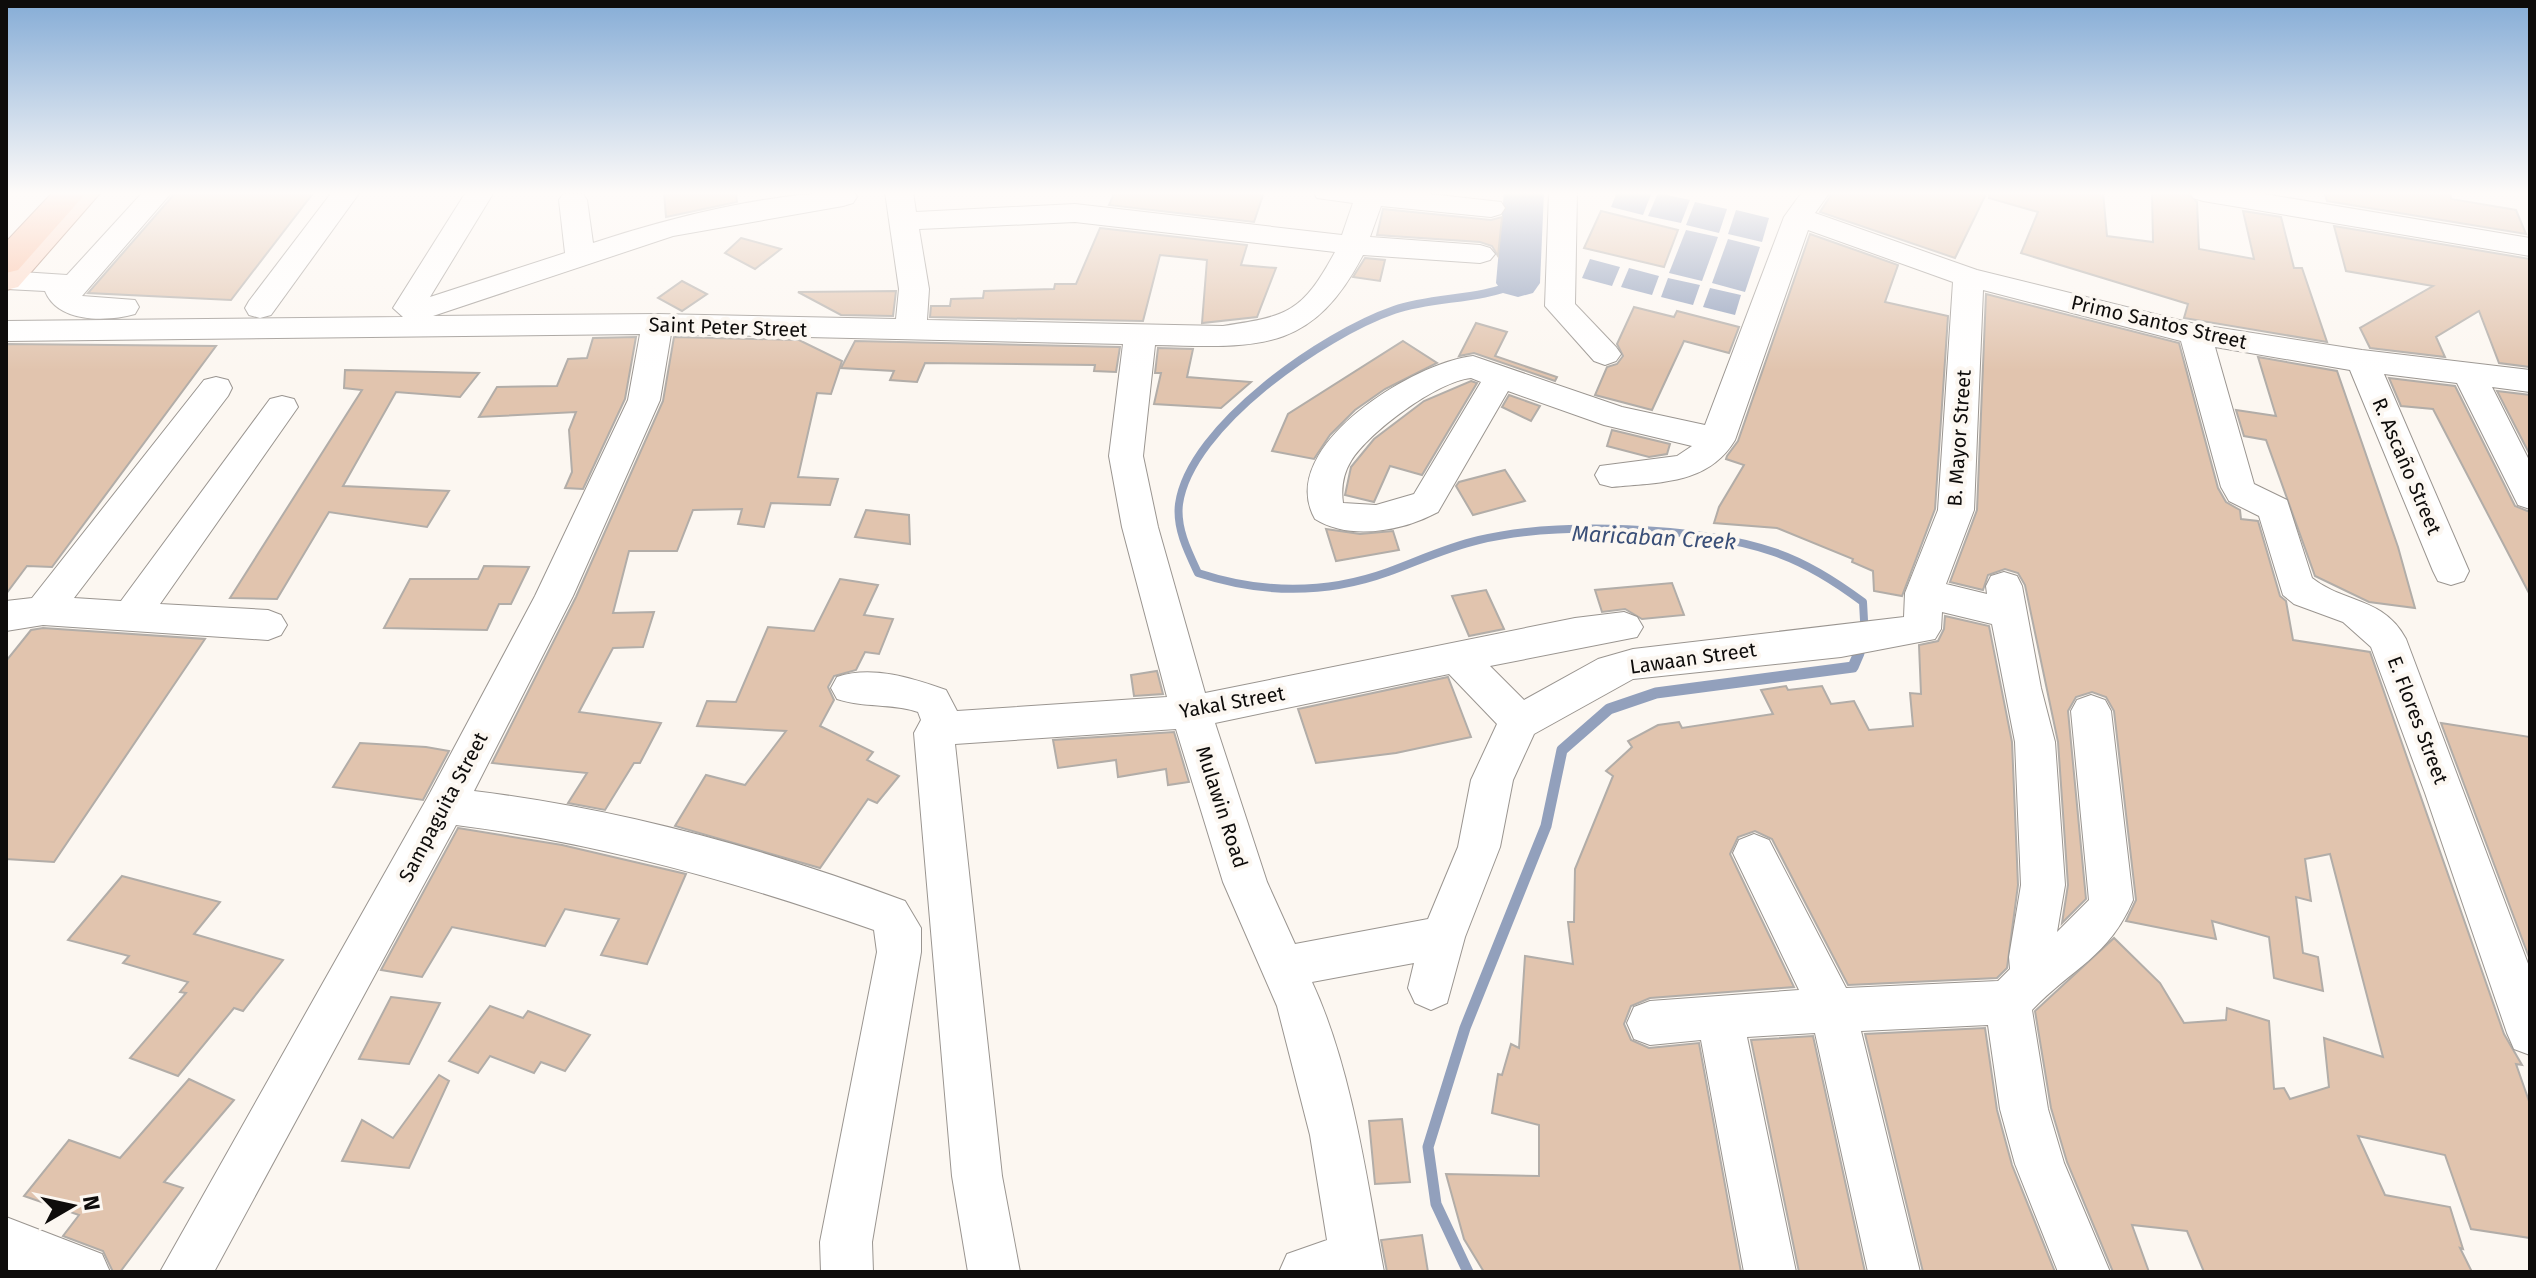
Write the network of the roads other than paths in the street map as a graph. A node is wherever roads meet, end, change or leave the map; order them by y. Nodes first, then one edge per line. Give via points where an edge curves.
1 (31, 252) edge
2 (105, 252) edge
3 (302, 252) edge
4 (443, 252) edge
5 (579, 252) edge
6 (598, 252) edge
7 (909, 252) edge
8 (1349, 252) edge
9 (1447, 252) edge
10 (1561, 252) edge
11 (1786, 252) edge
12 (1896, 252) edge
13 (1480, 254) dead end
14 (580, 258) junction
15 (1968, 277) junction
16 (6, 279) edge
17 (63, 298) junction
18 (260, 308) junction
19 (408, 308) junction
20 (657, 324) junction
21 (6, 331) edge
22 (910, 331) junction
23 (2195, 334) junction
24 (1140, 335) junction
25 (1605, 354) dead end
26 (2362, 361) junction
27 (2469, 374) junction
28 (1499, 379) junction
29 (2530, 381) edge
30 (216, 388) dead end
31 (1661, 403) dead end
32 (282, 407) dead end
33 (1721, 432) junction
34 (1612, 475) dead end
35 (2530, 496) edge
36 (2451, 571) dead end
37 (131, 616) junction
38 (19, 619) edge
39 (1911, 619) junction
40 (268, 625) dead end
41 (1624, 627) dead end
42 (1456, 656) junction
43 (851, 688) dead end
44 (2091, 711) dead end
45 (1191, 712) junction
46 (942, 722) junction
47 (1520, 722) junction
48 (445, 806) junction
49 (1754, 853) dead end
50 (1443, 937) junction
51 (1282, 967) junction
52 (1431, 988) dead end
53 (2021, 990) junction
54 (1833, 1010) junction
55 (2526, 1010) edge
56 (1720, 1016) junction
57 (1650, 1023) dead end
58 (6, 1243) edge
59 (1357, 1264) edge
60 (84, 1272) edge
61 (186, 1272) edge
62 (847, 1272) edge
63 (994, 1272) edge
64 (1305, 1272) edge
65 (1770, 1272) edge
66 (1894, 1272) edge
67 (2084, 1272) edge

1 - 16 main road
2 - 17 street
3 - 18 street
4 - 19 street
5 - 14 street
6 - 14 street
7 - 22 street via 914,289
8 - 24 street, Saint Peter Street via 1317,304 1280,328 1223,336
9 - 13 street
10 - 25 street via 1560,306
11 - 33 street
12 - 15 street, Primo Santos Street
14 - 19 street via 439,306
15 - 23 street, Primo Santos Street
15 - 39 street, B. Mayor Street via 1956,510
16 - 17 street via 56,282
17 - 18 street via 79,307
18 - 19 street
20 - 21 street, Saint Peter Street
20 - 22 street, Saint Peter Street
20 - 48 street, Sampaguita Street via 644,400 554,596
22 - 24 street, Saint Peter Street
23 - 26 street, Primo Santos Street
23 - 55 street, E. Flores Street via 2238,487 2275,509 2296,585 2364,616 2387,639
24 - 45 street, Mulawin Road via 1126,456
26 - 27 street, Primo Santos Street
26 - 36 street, R. Ascaño Street
27 - 29 street, Primo Santos Street
27 - 35 street
28 - 28 street via 1473,367 1454,368 1348,440 1327,475 1327,510 1338,517 1358,518 1422,506
28 - 33 street via 1616,417
30 - 38 street
31 - 33 street
32 - 37 street
33 - 34 street via 1713,448 1685,467
37 - 38 street
37 - 40 street
39 - 47 street, Lawaan Street via 1841,642 1633,664 1612,670
39 - 53 street via 2006,600 2035,742 2043,849 2043,885
41 - 42 street, Yakal Street
42 - 45 street, Yakal Street
42 - 47 street
43 - 46 street via 921,696 936,705
44 - 53 street via 2111,900 2103,921 2087,938
45 - 46 street, Yakal Street via 953,728
45 - 51 street, Mulawin Road via 1245,882
46 - 63 street via 934,733 977,1176
47 - 50 street via 1492,780 1479,847
48 - 61 street, Sampaguita Street
48 - 62 street via 537,817 693,852 889,915 899,928 899,952 846,1242
49 - 54 street
50 - 51 street
50 - 52 street
51 - 59 street, Mulawin Road via 1300,1006 1332,1124
53 - 54 street
53 - 67 street via 2024,1109
54 - 56 street
54 - 66 street
56 - 57 street
56 - 65 street
58 - 60 street
59 - 64 street

